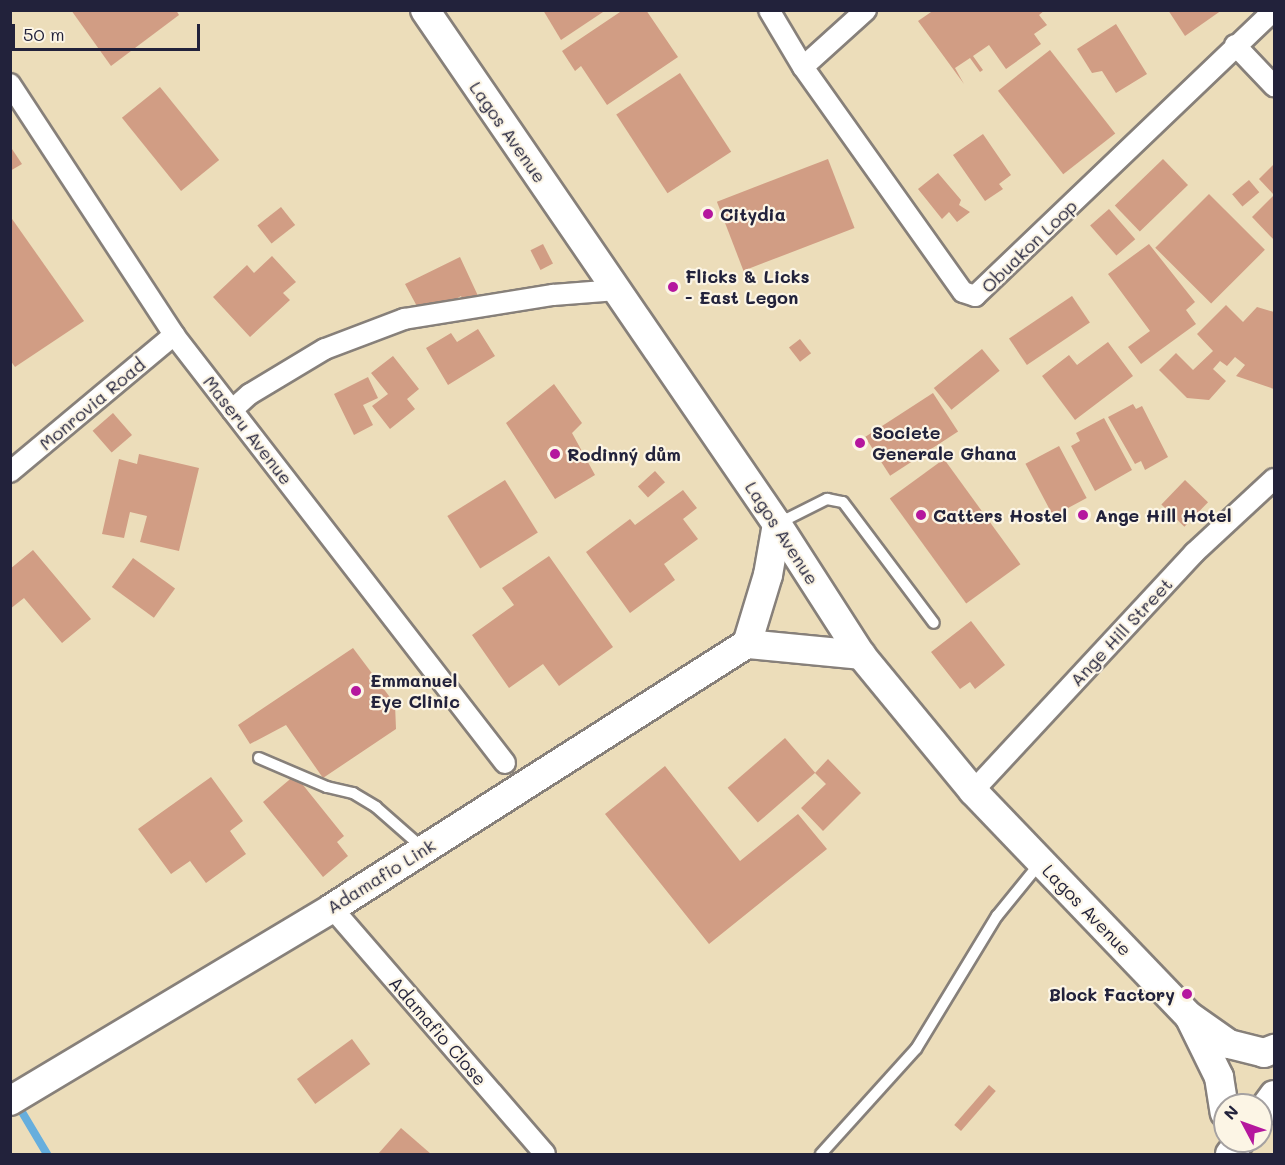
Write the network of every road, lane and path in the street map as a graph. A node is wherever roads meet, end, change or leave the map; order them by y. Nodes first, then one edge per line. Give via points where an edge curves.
1 (425, 10) edge
2 (769, 10) edge
3 (866, 10) edge
4 (1274, 10) edge
5 (1235, 45) junction
6 (803, 67) junction
7 (10, 84) edge
8 (1275, 86) edge
9 (617, 290) junction
10 (174, 335) junction
11 (232, 410) junction
12 (10, 472) edge
13 (1275, 479) edge
14 (777, 524) junction
15 (934, 623) dead end
16 (747, 644) junction
17 (861, 655) junction
18 (259, 758) dead end
19 (505, 763) dead end
20 (973, 790) junction
21 (424, 849) junction
22 (1041, 861) junction
23 (332, 908) junction
24 (1189, 1016) junction
25 (1275, 1049) edge
26 (1222, 1093) edge
27 (10, 1101) edge
28 (545, 1155) edge
29 (821, 1155) edge

1 - 9 street, Lagos Avenue
2 - 6 street
3 - 6 street
4 - 5 street, Obuakon Loop
5 - 6 street, Obuakon Loop via 975,296 963,292
5 - 8 street
7 - 10 street, Maseru Avenue
9 - 11 street via 554,295 404,319 326,349 250,394
9 - 14 street, Lagos Avenue
10 - 11 street, Maseru Avenue
10 - 12 street, Monrovia Road
11 - 19 street, Maseru Avenue
13 - 20 street, Ange Hill Street via 1194,553
14 - 15 lane via 827,500 843,502
14 - 16 street via 768,575
14 - 17 street, Lagos Avenue
16 - 17 street
16 - 21 street, Adamafio Link
17 - 20 street, Lagos Avenue
18 - 21 lane via 327,787 353,793 376,807
20 - 22 street, Lagos Avenue
21 - 23 street, Adamafio Link
22 - 24 street, Lagos Avenue
22 - 29 lane via 997,916 916,1049
23 - 27 street, Adamafio Link
23 - 28 street, Adamafio Close
24 - 25 street, Lagos Avenue via 1229,1044 1264,1053
24 - 26 street, Lagos Avenue via 1220,1077

